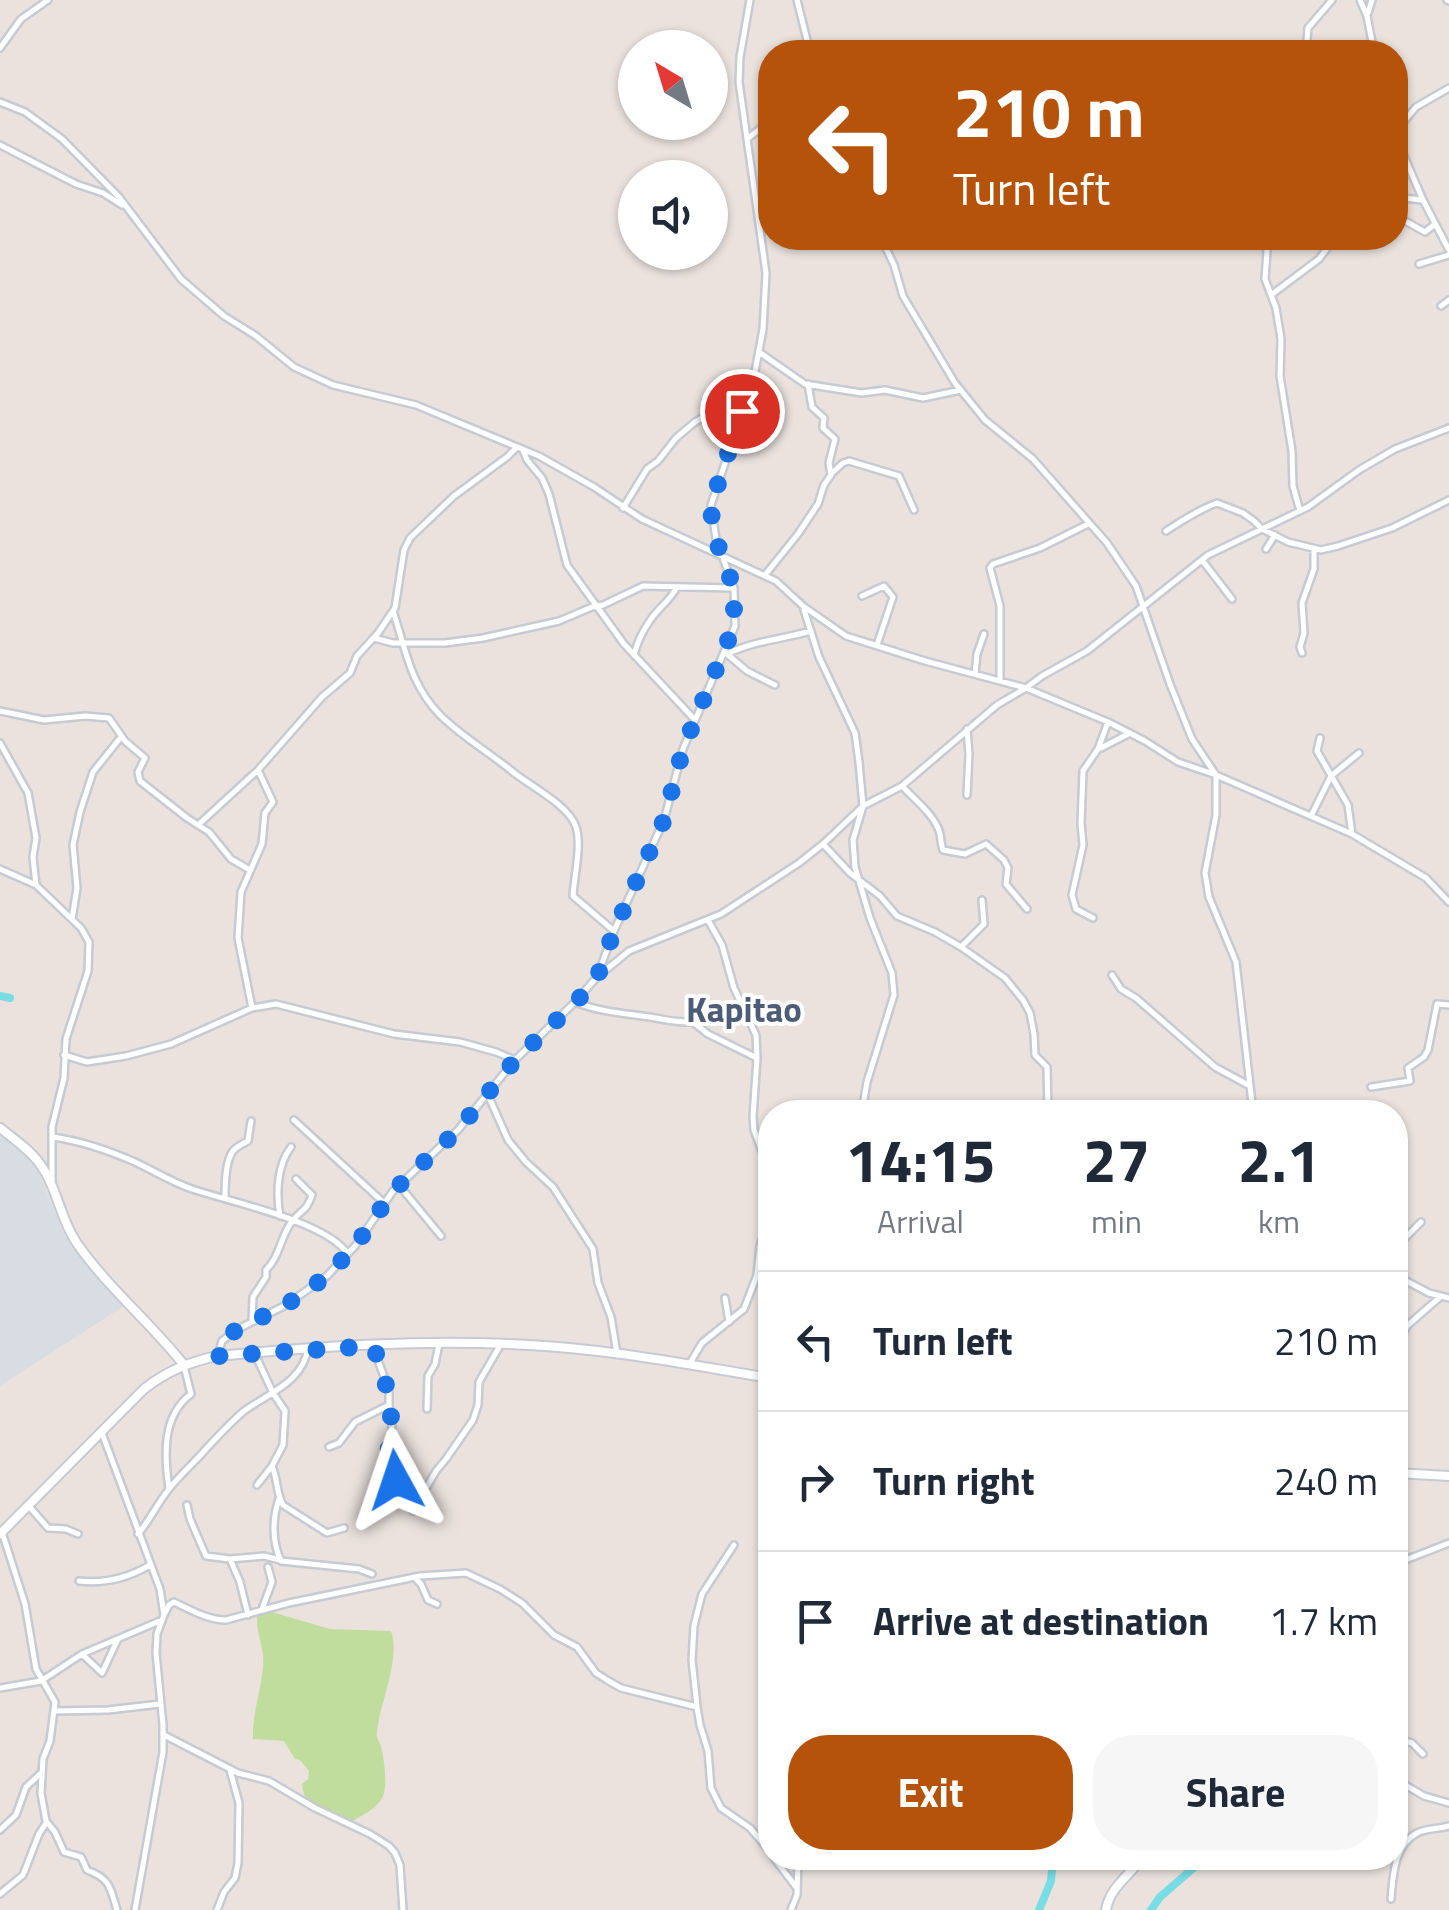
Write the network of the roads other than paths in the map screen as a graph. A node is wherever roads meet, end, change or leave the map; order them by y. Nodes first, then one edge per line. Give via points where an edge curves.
1 (48, 0) edge
2 (750, 0) edge
3 (797, 0) edge
4 (1332, 0) edge
5 (1360, 0) edge
6 (1372, 0) edge
7 (1368, 16) junction
8 (807, 40) edge
9 (1307, 40) edge
10 (1372, 40) edge
11 (0, 48) edge
12 (1449, 88) edge
13 (0, 102) edge
14 (1408, 118) edge
15 (758, 128) edge
16 (746, 139) junction
17 (0, 145) edge
18 (1408, 170) edge
19 (1408, 198) edge
20 (1423, 200) junction
21 (125, 206) junction
22 (758, 219) edge
23 (1408, 223) edge
24 (1435, 224) junction
25 (1448, 247) edge
26 (763, 250) edge
27 (887, 250) edge
28 (1267, 250) edge
29 (1326, 250) edge
30 (1420, 264) dead end
31 (1271, 295) junction
32 (1449, 300) edge
33 (1441, 306) dead end
34 (759, 352) junction
35 (808, 384) junction
36 (961, 390) junction
37 (740, 417) junction
38 (1449, 428) edge
39 (520, 448) junction
40 (832, 474) junction
41 (1449, 500) edge
42 (623, 508) junction
43 (914, 510) dead end
44 (1300, 511) junction
45 (1089, 523) junction
46 (1262, 529) junction
47 (1166, 530) dead end
48 (1275, 535) junction
49 (1266, 549) dead end
50 (1314, 550) junction
51 (722, 556) junction
52 (1202, 560) junction
53 (765, 575) junction
54 (678, 586) junction
55 (734, 588) junction
56 (862, 596) dead end
57 (1232, 600) dead end
58 (597, 606) junction
59 (802, 606) junction
60 (1144, 606) junction
61 (393, 611) junction
62 (811, 631) junction
63 (984, 634) dead end
64 (374, 638) junction
65 (404, 644) junction
66 (878, 644) junction
67 (1302, 653) dead end
68 (634, 654) junction
69 (726, 654) junction
70 (975, 674) junction
71 (1000, 680) junction
72 (775, 685) dead end
73 (1026, 688) junction
74 (0, 711) edge
75 (695, 720) junction
76 (1108, 722) junction
77 (967, 729) junction
78 (1130, 733) junction
79 (121, 736) junction
80 (1320, 738) dead end
81 (0, 743) edge
82 (1098, 749) junction
83 (1359, 753) dead end
84 (258, 770) junction
85 (1216, 775) junction
86 (1331, 776) junction
87 (902, 786) junction
88 (967, 795) dead end
89 (863, 806) junction
90 (1311, 816) junction
91 (198, 824) junction
92 (1352, 834) junction
93 (823, 844) junction
94 (0, 868) edge
95 (250, 870) junction
96 (857, 880) junction
97 (36, 885) junction
98 (982, 900) dead end
99 (1449, 902) edge
100 (1027, 909) dead end
101 (1093, 918) dead end
102 (72, 919) junction
103 (708, 920) junction
104 (614, 931) junction
105 (961, 947) junction
106 (1112, 974) dead end
107 (597, 978) junction
108 (576, 1002) junction
109 (1449, 1005) edge
110 (252, 1008) junction
111 (64, 1055) junction
112 (758, 1058) junction
113 (515, 1060) junction
114 (1250, 1086) junction
115 (1371, 1087) dead end
116 (488, 1095) junction
117 (864, 1100) edge
118 (1048, 1100) edge
119 (1252, 1100) edge
120 (294, 1120) dead end
121 (251, 1122) dead end
122 (0, 1128) edge
123 (53, 1137) junction
124 (758, 1140) edge
125 (292, 1147) dead end
126 (296, 1179) dead end
127 (399, 1185) junction
128 (51, 1188) junction
129 (225, 1197) junction
130 (384, 1203) junction
131 (280, 1216) junction
132 (292, 1221) junction
133 (1422, 1222) dead end
134 (1408, 1235) edge
135 (441, 1236) dead end
136 (348, 1254) junction
137 (758, 1259) edge
138 (1408, 1281) edge
139 (1440, 1297) junction
140 (725, 1298) dead end
141 (1449, 1298) edge
142 (252, 1321) junction
143 (729, 1322) junction
144 (1408, 1325) edge
145 (440, 1342) junction
146 (501, 1344) junction
147 (373, 1346) junction
148 (308, 1348) junction
149 (254, 1352) junction
150 (618, 1354) junction
151 (218, 1356) junction
152 (184, 1364) junction
153 (690, 1365) junction
154 (758, 1376) edge
155 (272, 1393) junction
156 (388, 1406) junction
157 (426, 1409) dead end
158 (100, 1431) junction
159 (329, 1447) dead end
160 (272, 1466) junction
161 (1408, 1474) edge
162 (1449, 1476) edge
163 (258, 1485) dead end
164 (393, 1485) dead end
165 (169, 1488) junction
166 (279, 1499) junction
167 (28, 1504) junction
168 (187, 1505) dead end
169 (413, 1511) dead end
170 (344, 1528) dead end
171 (1, 1533) edge
172 (78, 1534) dead end
173 (138, 1534) junction
174 (1449, 1543) edge
175 (734, 1545) dead end
176 (230, 1559) junction
177 (1408, 1559) edge
178 (280, 1560) junction
179 (150, 1565) junction
180 (268, 1567) dead end
181 (372, 1574) dead end
182 (414, 1577) junction
183 (79, 1581) dead end
184 (438, 1604) dead end
185 (262, 1609) junction
186 (248, 1614) junction
187 (163, 1617) junction
188 (117, 1640) junction
189 (82, 1654) junction
190 (41, 1681) junction
191 (0, 1688) edge
192 (161, 1704) junction
193 (697, 1707) junction
194 (54, 1711) junction
195 (164, 1735) junction
196 (1408, 1742) edge
197 (1424, 1754) dead end
198 (230, 1768) junction
199 (42, 1772) junction
200 (1408, 1787) edge
201 (1449, 1802) edge
202 (46, 1822) junction
203 (1449, 1826) edge
204 (0, 1830) edge
205 (758, 1837) edge
206 (1408, 1840) edge
207 (783, 1870) edge
208 (798, 1870) edge
209 (1131, 1870) edge
210 (1396, 1870) edge
211 (798, 1889) junction
212 (0, 1894) edge
213 (1391, 1899) dead end
214 (117, 1910) edge
215 (135, 1910) edge
216 (217, 1910) edge
217 (403, 1910) edge
218 (792, 1910) edge
219 (1106, 1910) edge

1 - 11 street via 21,19
2 - 16 street via 738,73
3 - 8 street
4 - 9 street via 1308,28
5 - 7 street
6 - 7 street
7 - 10 street
12 - 14 street
13 - 21 street via 55,132
15 - 16 street
16 - 22 street
17 - 21 street
18 - 20 street
19 - 20 street
20 - 24 street
21 - 39 street via 182,279 294,367 416,405
23 - 24 street via 1425,232
24 - 25 street
25 - 30 street
26 - 34 street
27 - 36 street via 904,296
28 - 31 street
29 - 31 street
31 - 44 street
32 - 33 street
34 - 35 street
34 - 37 street
35 - 36 street via 923,398
35 - 40 street via 812,408 835,439
36 - 45 street via 985,420 1034,458
37 - 42 street via 722,406 686,428 647,468
37 - 51 street via 711,505
38 - 44 street via 1379,458
39 - 42 street
39 - 58 street via 542,477 567,565
39 - 61 street via 410,538
40 - 43 street via 849,461 899,476
40 - 53 street via 808,520
41 - 50 street via 1392,528
42 - 51 street
44 - 46 street
45 - 60 street
45 - 71 street via 990,568 1000,606
46 - 47 street via 1216,503
46 - 48 street
46 - 52 street
48 - 49 street
48 - 50 street
50 - 67 street via 1302,603
51 - 53 street
51 - 55 street
52 - 57 street
52 - 60 street
53 - 59 street
54 - 55 street
54 - 58 street via 643,586
54 - 68 street via 649,620
55 - 69 street
56 - 66 street via 884,586 893,598
58 - 65 street via 483,638
58 - 68 street
59 - 62 street
59 - 66 street via 846,636
60 - 73 street
60 - 85 street via 1192,739
61 - 64 street
61 - 65 street
62 - 69 street
62 - 89 street via 854,733
63 - 70 street
64 - 65 street
64 - 84 street via 350,673
65 - 104 street via 414,680 443,718 571,818 577,830 573,896
66 - 70 street
68 - 75 street
69 - 72 street
69 - 75 street
70 - 71 street
71 - 73 street
73 - 76 street
73 - 77 street
74 - 79 street via 44,720 109,718
75 - 104 street via 664,820
76 - 78 street
76 - 82 street
77 - 87 street
77 - 88 street
78 - 82 street
78 - 85 street
79 - 91 street via 145,758 140,780
79 - 102 street via 93,772 80,812
80 - 86 street via 1316,748
81 - 97 street via 28,793
82 - 101 street via 1083,771 1083,845 1072,895 1076,909
83 - 86 street
84 - 91 street
84 - 95 street via 273,802
85 - 90 street
85 - 114 street via 1205,873 1236,962
86 - 90 street
86 - 92 street via 1348,805
87 - 89 street
87 - 100 street via 940,831 940,848 965,854 986,844 998,854 1008,868 1006,884
89 - 93 street
89 - 96 street via 853,840
90 - 92 street
91 - 95 street via 231,860
92 - 99 street via 1426,878
93 - 96 street
93 - 103 street
94 - 97 street
95 - 110 street via 238,928
96 - 105 street via 897,916
96 - 117 street via 894,982
97 - 102 street
98 - 105 street via 984,924
102 - 111 street via 90,942 90,963
103 - 107 street via 628,950
103 - 112 street via 756,1035
104 - 107 street
105 - 118 street via 1005,978 1023,1000 1033,1024 1034,1055 1047,1068
106 - 114 street via 1124,992 1215,1067
107 - 108 street
108 - 112 street via 692,1022
108 - 113 street
109 - 115 street via 1437,1004 1428,1050 1408,1068 1410,1082
110 - 111 street via 126,1056 87,1062
110 - 113 street via 284,1004
111 - 123 street
112 - 124 street via 752,1117
113 - 116 street
114 - 119 street
116 - 127 street
116 - 150 street via 508,1140 553,1187 593,1248
120 - 130 street
121 - 129 street via 248,1140 230,1159
122 - 128 main road via 28,1150
123 - 128 street
123 - 129 street
125 - 131 street via 276,1197
126 - 132 street via 312,1195
127 - 130 street
127 - 135 street
128 - 152 main road via 77,1243
129 - 131 street
130 - 136 street
131 - 132 street
132 - 136 street via 332,1238
132 - 142 street via 253,1297
133 - 134 street
136 - 142 street via 299,1296
137 - 143 street via 744,1309
138 - 139 street
139 - 141 street
139 - 144 street
140 - 143 street
142 - 151 street via 222,1341
143 - 153 street via 702,1343
145 - 146 main road
145 - 147 main road
145 - 157 street
146 - 150 main road
146 - 169 street via 480,1382 473,1420
147 - 148 main road
147 - 156 street
148 - 149 main road
148 - 155 street via 299,1372
149 - 151 main road
149 - 155 street
150 - 153 main road
151 - 152 main road
152 - 158 main road via 144,1389
152 - 165 street via 192,1394 166,1436
153 - 154 main road
155 - 160 street via 285,1411 284,1442
155 - 165 street via 233,1420
156 - 159 street via 355,1422
156 - 164 street
158 - 167 main road
158 - 173 street
160 - 163 street
160 - 166 street
161 - 162 main road
165 - 173 street
166 - 170 street via 327,1533
166 - 178 street via 274,1519
167 - 171 main road
167 - 172 street via 48,1528
168 - 176 street via 205,1554
171 - 190 street
173 - 179 street
174 - 177 street
175 - 193 street via 702,1594 694,1626
176 - 178 street
176 - 186 street
178 - 181 street
179 - 183 street via 128,1577
179 - 187 street
180 - 185 street via 272,1582
182 - 184 street
182 - 185 street
182 - 193 street via 472,1576 522,1603 606,1680
185 - 186 street
186 - 187 street via 218,1620 174,1602
187 - 188 street
187 - 192 street via 156,1653
188 - 189 street
188 - 189 street via 102,1673
189 - 190 street
190 - 191 street
190 - 194 street
192 - 194 street
192 - 195 street
193 - 205 street via 720,1808
194 - 199 street
195 - 198 street
195 - 215 street
196 - 197 street
198 - 216 street via 238,1864
198 - 217 street via 269,1781 388,1846 400,1864
199 - 202 street
199 - 204 street
200 - 201 street
202 - 212 street via 23,1875
202 - 214 street via 64,1852 104,1878
203 - 206 street
207 - 211 street
208 - 211 street
209 - 219 main road
210 - 213 street
211 - 218 street

